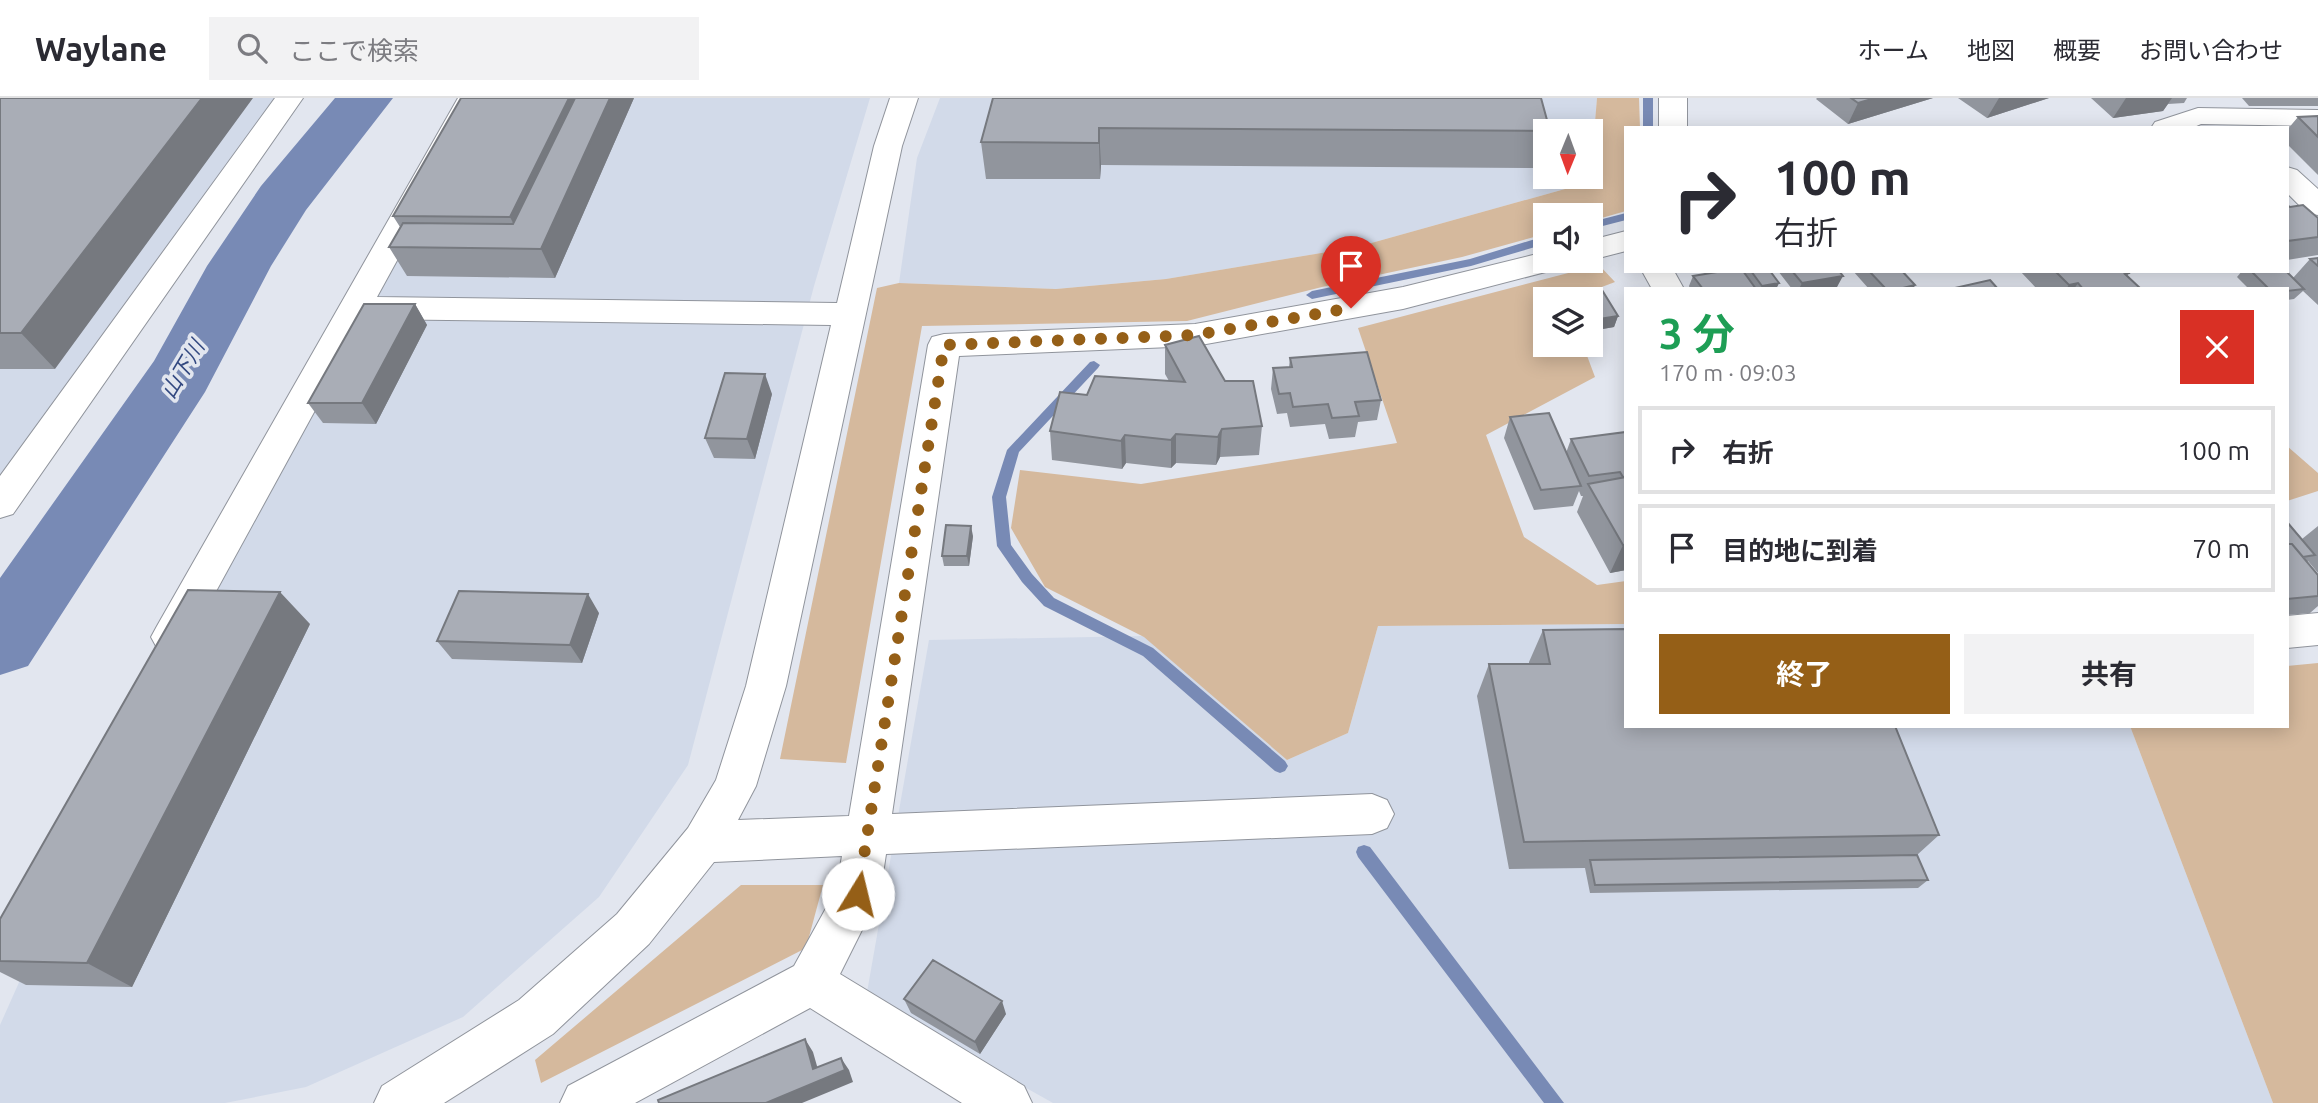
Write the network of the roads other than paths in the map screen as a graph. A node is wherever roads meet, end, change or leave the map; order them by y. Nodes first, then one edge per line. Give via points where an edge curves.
1 (289, 98) edge
2 (472, 98) edge
3 (904, 98) edge
4 (1673, 98) edge
5 (2222, 114) edge
6 (2318, 118) edge
7 (1673, 126) edge
8 (2170, 126) edge
9 (2289, 178) edge
10 (2318, 206) edge
11 (1624, 242) edge
12 (1603, 247) edge
13 (1533, 265) edge
14 (353, 308) junction
15 (850, 314) junction
16 (0, 504) edge
17 (2318, 629) edge
18 (2289, 632) edge
19 (153, 668) edge
20 (1372, 814) dead end
21 (867, 834) junction
22 (703, 842) junction
23 (811, 982) junction
24 (399, 1103) edge
25 (585, 1103) edge
26 (1007, 1103) edge

1 - 16 street
2 - 14 street
3 - 15 street via 888,146
4 - 7 street
5 - 6 street
5 - 8 street
9 - 10 street
11 - 12 street
13 - 21 street via 1403,298 1195,335 944,345
14 - 15 street
14 - 19 street
15 - 22 street via 766,687 735,786
17 - 18 street
20 - 21 street
21 - 22 street
21 - 23 street via 858,894
22 - 24 street via 633,929 536,1017
23 - 25 street
23 - 26 street

